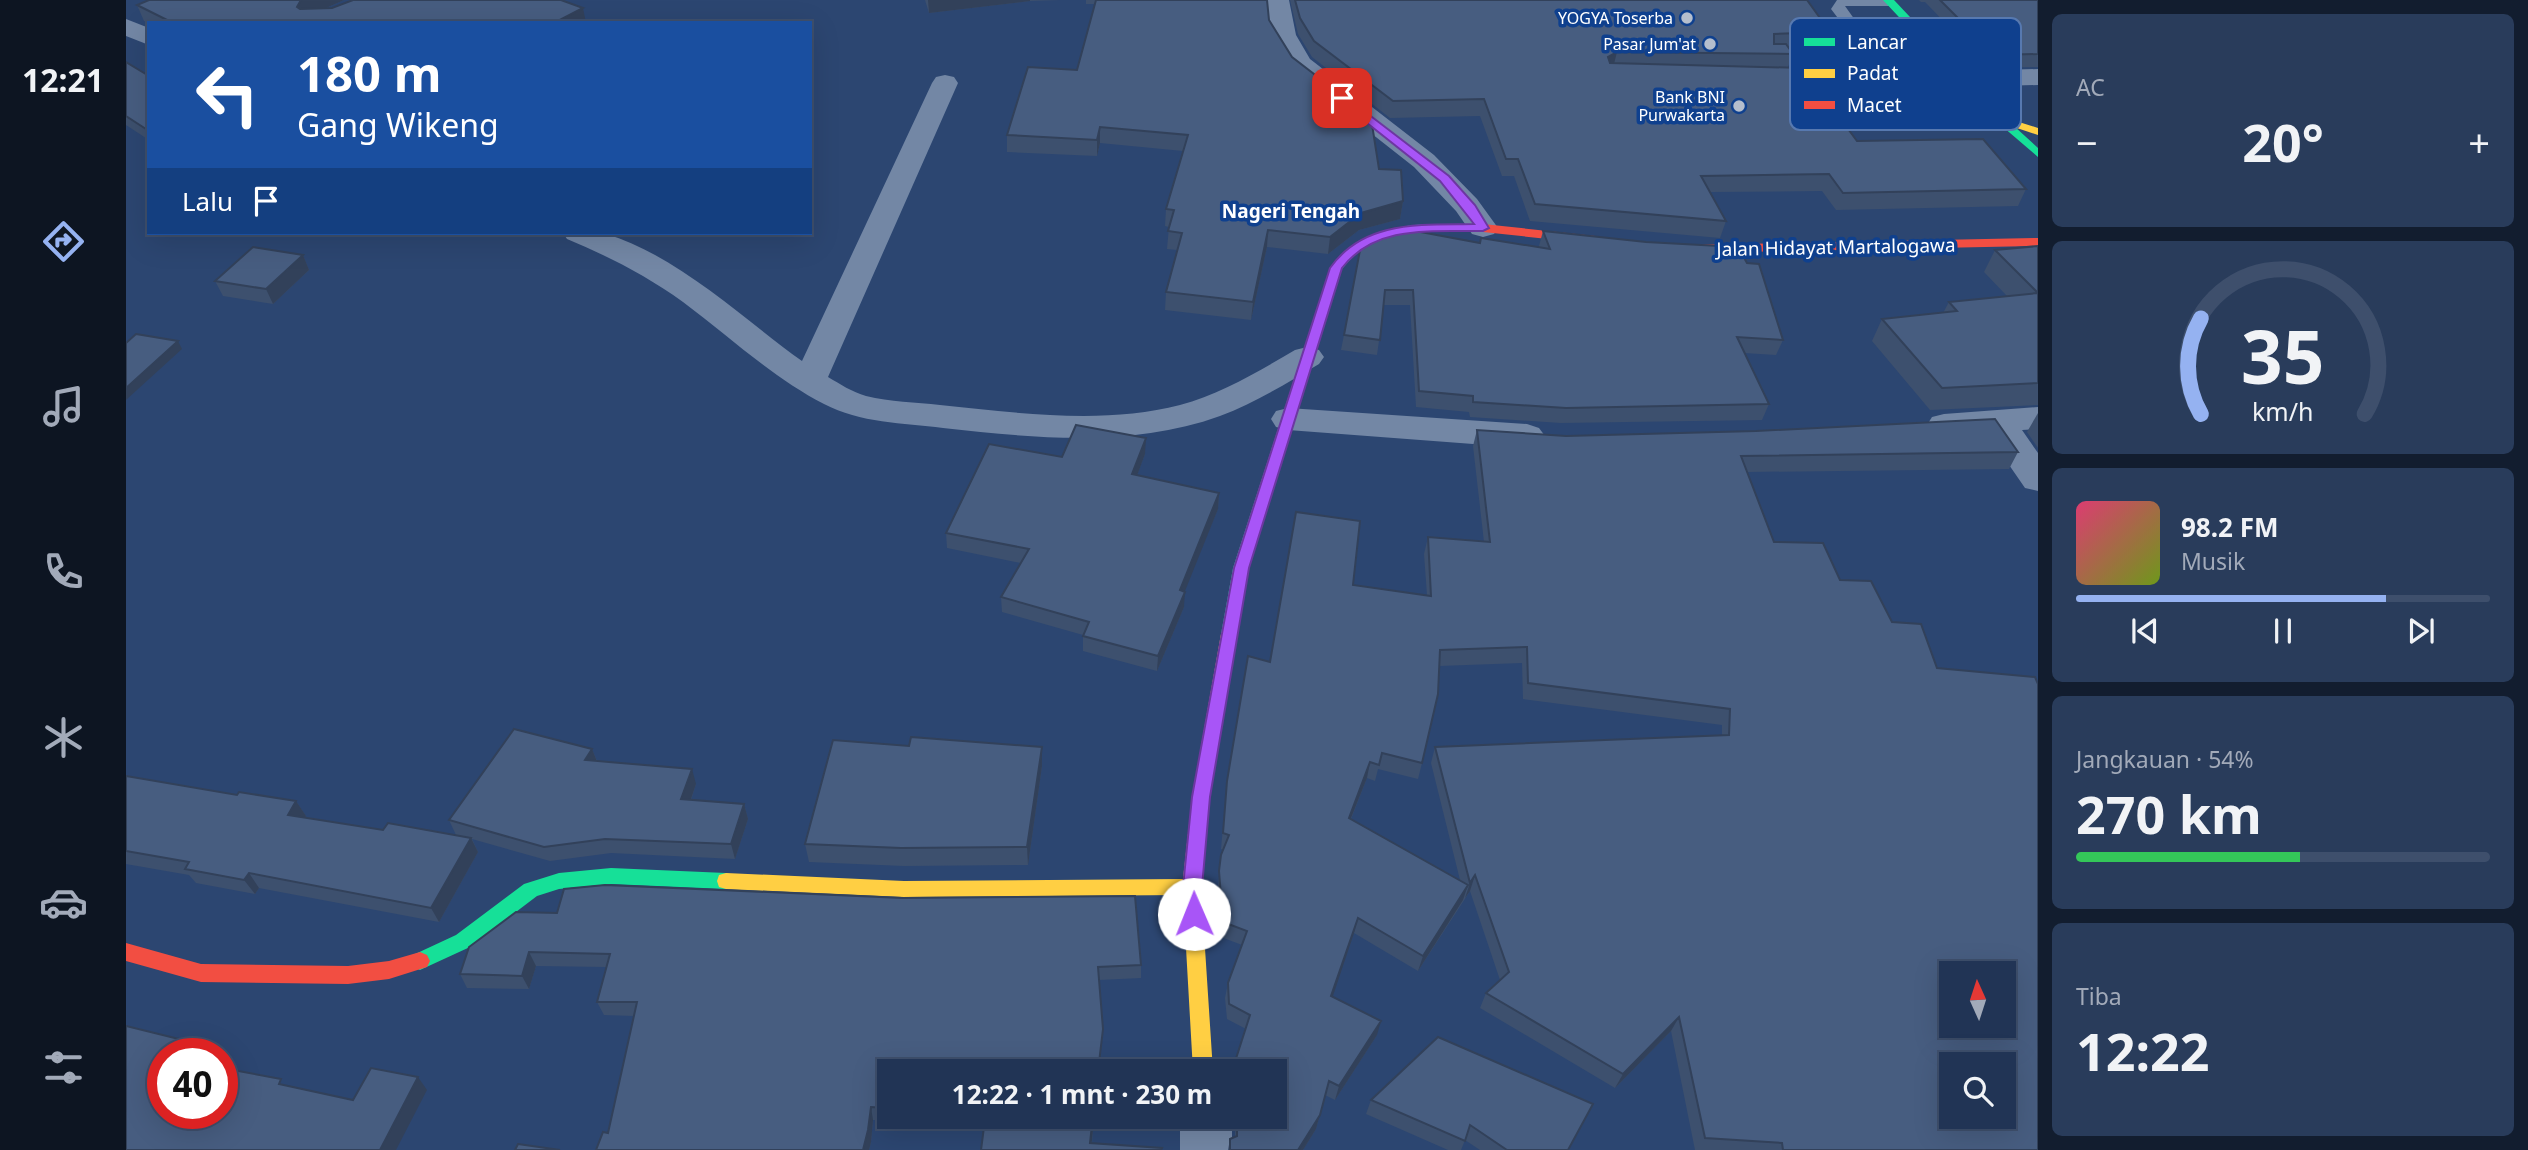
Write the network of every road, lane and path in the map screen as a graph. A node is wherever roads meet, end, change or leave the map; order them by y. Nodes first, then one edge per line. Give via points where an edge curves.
1 (1277, 0) edge
2 (1889, 1) edge
3 (1845, 18) edge
4 (1905, 18) edge
5 (126, 27) edge
6 (147, 36) edge
7 (1775, 55) edge
8 (1790, 55) edge
9 (1765, 77) edge
10 (1790, 77) edge
11 (945, 83) dead end
12 (2021, 126) edge
13 (2012, 130) edge
14 (2038, 132) edge
15 (2038, 154) edge
16 (1483, 228) junction
17 (583, 235) edge
18 (1616, 242) edge
19 (2038, 242) edge
20 (1669, 247) edge
21 (1307, 357) junction
22 (809, 381) junction
23 (2038, 418) edge
24 (1289, 419) junction
25 (1997, 421) junction
26 (1916, 427) edge
27 (1561, 438) edge
28 (2038, 479) edge
29 (1192, 887) junction
30 (126, 952) edge
31 (1202, 1059) edge
32 (1206, 1129) edge
33 (1206, 1150) edge

1 - 16 street via 1277,20 1287,48 1301,65 1445,179
2 - 3 lane via 1844,2 1838,9
2 - 4 main road
5 - 6 street
7 - 8 lane
9 - 10 lane
11 - 22 street
12 - 14 main road
13 - 15 main road
16 - 18 main road
16 - 21 main road via 1395,230 1378,234 1346,254 1336,268
17 - 22 street via 627,253 673,281
19 - 20 main road, Jalan Hidayat Martalogawa via 1723,250
21 - 22 street via 1219,405 1135,423 980,420 864,407
21 - 24 main road
23 - 25 street
24 - 27 street
24 - 29 main road via 1241,568 1201,797
25 - 26 street
25 - 28 street
29 - 30 main road via 904,889 611,876 559,881 531,890 463,941 430,958 389,970 348,975 201,972
29 - 31 main road
32 - 33 street

